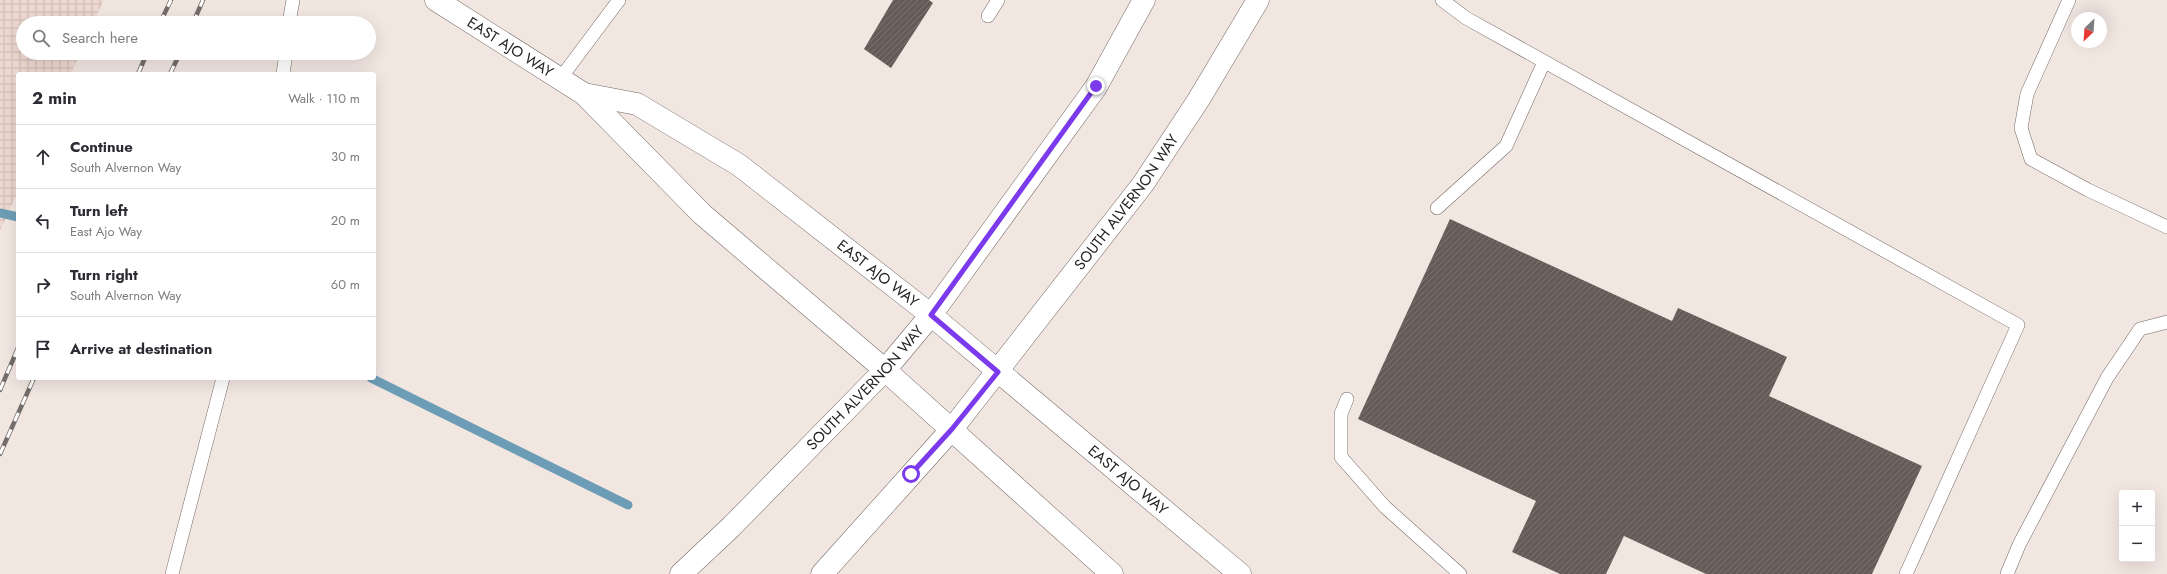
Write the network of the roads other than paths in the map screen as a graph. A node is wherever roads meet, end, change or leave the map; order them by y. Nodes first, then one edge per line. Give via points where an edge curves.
1 (293, 0) edge
2 (436, 0) edge
3 (619, 0) edge
4 (998, 0) edge
5 (1144, 0) edge
6 (1258, 0) edge
7 (1442, 0) edge
8 (2070, 0) edge
9 (290, 16) edge
10 (988, 16) dead end
11 (285, 60) edge
12 (1544, 62) junction
13 (283, 72) edge
14 (560, 79) junction
15 (584, 94) junction
16 (1437, 208) dead end
17 (2167, 227) edge
18 (931, 315) junction
19 (2167, 322) edge
20 (885, 370) junction
21 (998, 372) junction
22 (222, 380) edge
23 (1347, 399) dead end
24 (952, 429) junction
25 (172, 574) edge
26 (681, 574) edge
27 (822, 574) edge
28 (1112, 574) edge
29 (1240, 574) edge
30 (1460, 574) edge
31 (1906, 574) edge
32 (2007, 574) edge

1 - 9 lane
2 - 14 main road, EAST AJO WAY
3 - 14 lane
4 - 10 lane
5 - 18 main road, SOUTH ALVERNON WAY via 1096,86
6 - 21 main road, SOUTH ALVERNON WAY via 1199,99 1143,184
7 - 12 lane via 1466,18
8 - 17 lane via 2027,94 2021,128 2031,159 2088,190
11 - 13 lane
12 - 16 lane via 1506,146
12 - 31 lane via 2018,325
14 - 15 main road, EAST AJO WAY
15 - 18 main road, EAST AJO WAY via 637,104 739,165
15 - 20 main road, EAST AJO WAY via 702,214
18 - 20 main road, SOUTH ALVERNON WAY
18 - 21 main road, EAST AJO WAY
19 - 32 lane via 2140,329 2107,378 2019,545
20 - 24 main road, EAST AJO WAY
20 - 26 main road, SOUTH ALVERNON WAY via 731,527
21 - 24 main road, SOUTH ALVERNON WAY
21 - 29 main road, EAST AJO WAY via 1066,426
22 - 25 lane
23 - 30 lane via 1341,414 1341,457 1385,508
24 - 27 main road, SOUTH ALVERNON WAY
24 - 28 main road, EAST AJO WAY

